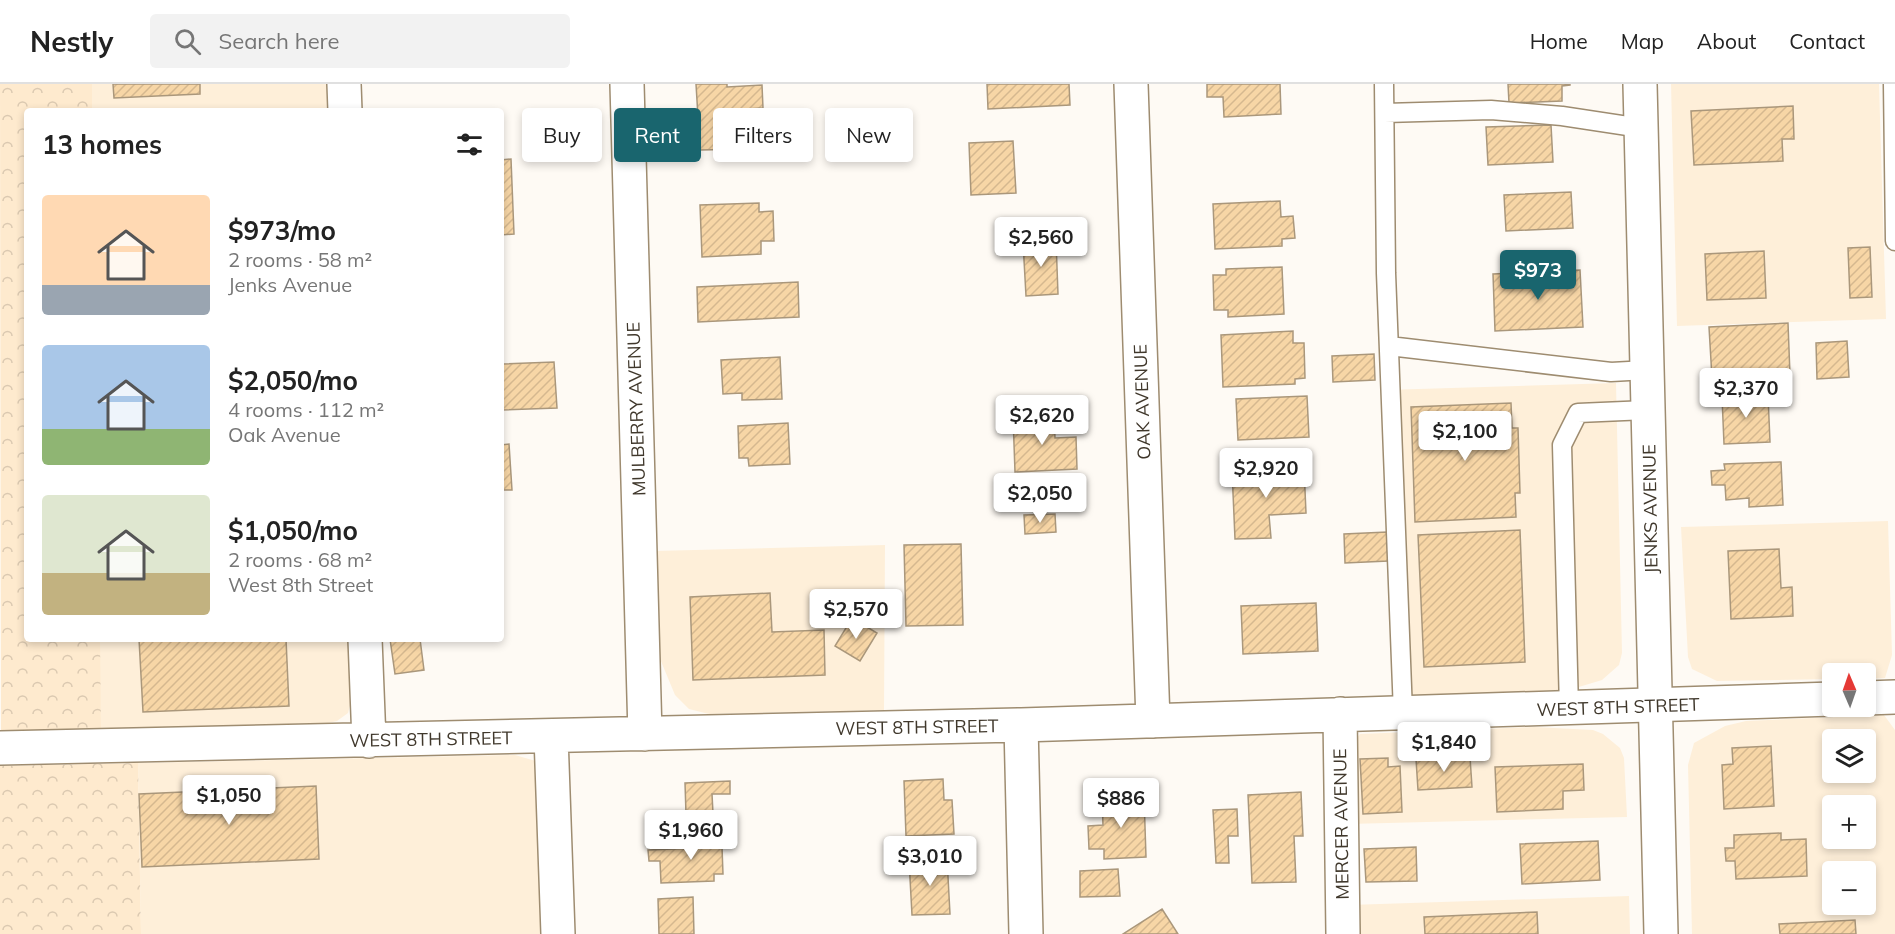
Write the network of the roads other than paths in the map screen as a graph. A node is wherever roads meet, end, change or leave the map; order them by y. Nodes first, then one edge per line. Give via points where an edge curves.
1 (344, 84) edge
2 (627, 84) edge
3 (1131, 84) edge
4 (1384, 84) edge
5 (1640, 84) edge
6 (1893, 84) edge
7 (345, 108) edge
8 (1385, 113) junction
9 (1641, 128) junction
10 (1895, 241) edge
11 (1389, 346) junction
12 (1647, 370) junction
13 (1647, 410) junction
14 (365, 642) edge
15 (1895, 697) edge
16 (1876, 698) edge
17 (1822, 699) edge
18 (1655, 706) junction
19 (1569, 708) junction
20 (1403, 713) junction
21 (1340, 714) junction
22 (1153, 721) junction
23 (1021, 725) junction
24 (645, 734) junction
25 (552, 736) junction
26 (369, 741) junction
27 (0, 748) edge
28 (558, 934) edge
29 (1026, 934) edge
30 (1343, 934) edge
31 (1661, 934) edge

1 - 7 street
2 - 24 street, MULBERRY AVENUE
3 - 22 street, OAK AVENUE
4 - 8 lane
5 - 9 street, JENKS AVENUE
6 - 10 lane
8 - 9 lane via 1491,110
8 - 11 lane
9 - 12 street, JENKS AVENUE
11 - 12 lane via 1611,372
11 - 20 lane
12 - 13 street, JENKS AVENUE
13 - 18 street, JENKS AVENUE
13 - 19 lane via 1578,412 1562,445
14 - 26 street
15 - 16 street
17 - 18 street, WEST 8TH STREET
18 - 19 street, WEST 8TH STREET
18 - 31 street, JENKS AVENUE
19 - 20 street, WEST 8TH STREET
20 - 21 street, WEST 8TH STREET
21 - 22 street, WEST 8TH STREET
21 - 30 street, MERCER AVENUE
22 - 23 street, WEST 8TH STREET
23 - 24 street, WEST 8TH STREET
23 - 29 street
24 - 25 street, WEST 8TH STREET
25 - 26 street, WEST 8TH STREET
25 - 28 street
26 - 27 street, WEST 8TH STREET

